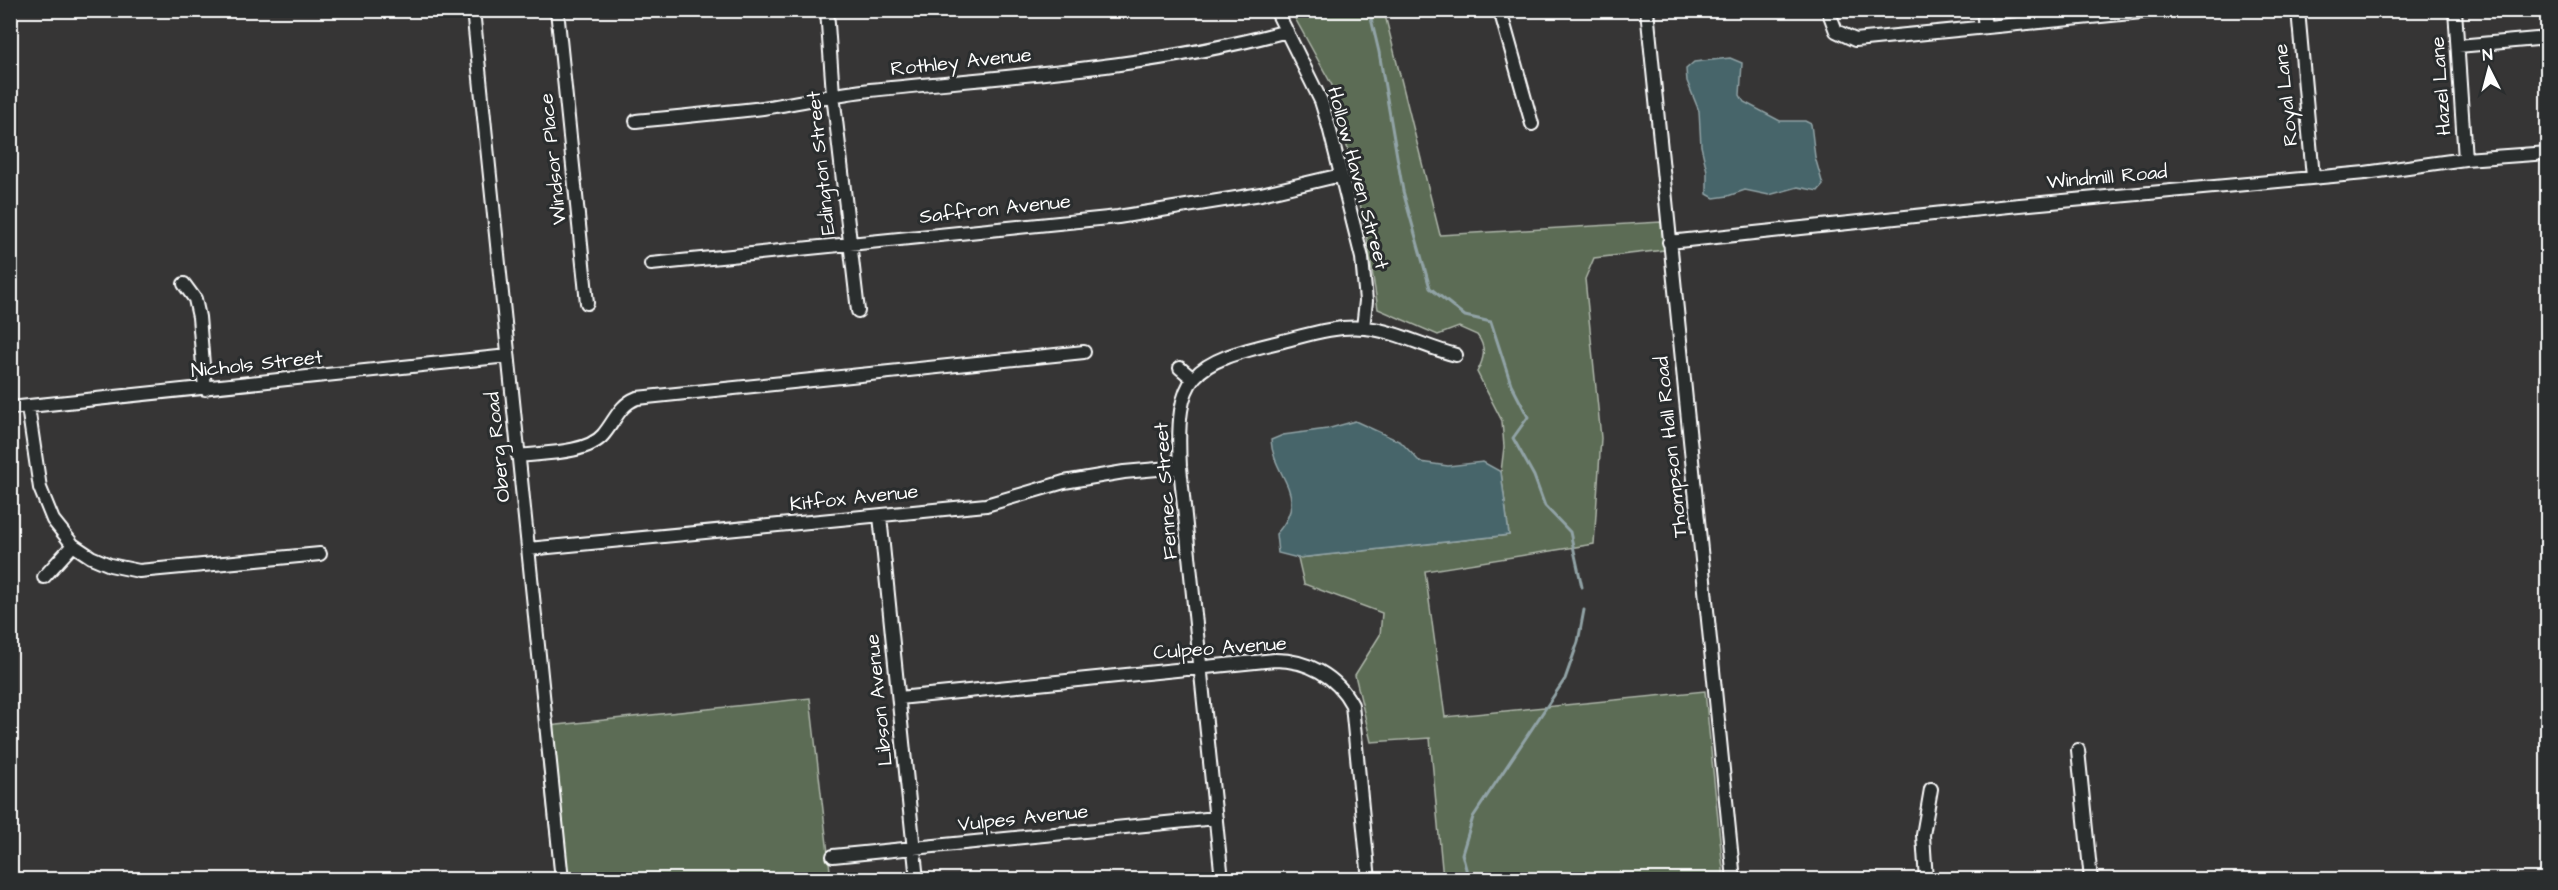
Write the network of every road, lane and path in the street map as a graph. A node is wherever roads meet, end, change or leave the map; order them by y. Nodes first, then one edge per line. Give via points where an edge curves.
1 (473, 10) edge
2 (557, 10) edge
3 (827, 10) edge
4 (1276, 10) edge
5 (1500, 10) edge
6 (1647, 10) edge
7 (1828, 10) edge
8 (1983, 10) edge
9 (2162, 10) edge
10 (2298, 10) edge
11 (2455, 10) edge
12 (2139, 11) edge
13 (1985, 27) junction
14 (1287, 32) junction
15 (2547, 39) edge
16 (2458, 46) junction
17 (834, 94) junction
18 (636, 121) dead end
19 (1532, 124) dead end
20 (2547, 153) edge
21 (2465, 159) junction
22 (1341, 175) junction
23 (2313, 177) junction
24 (1669, 242) junction
25 (850, 244) junction
26 (651, 264) dead end
27 (184, 284) dead end
28 (587, 303) dead end
29 (858, 311) dead end
30 (1363, 328) junction
31 (1084, 352) dead end
32 (1456, 355) dead end
33 (508, 356) junction
34 (1180, 368) dead end
35 (1193, 379) junction
36 (205, 389) junction
37 (28, 407) junction
38 (10, 408) edge
39 (518, 456) junction
40 (1180, 467) junction
41 (880, 516) junction
42 (73, 545) junction
43 (528, 549) junction
44 (320, 554) dead end
45 (44, 577) dead end
46 (1202, 668) junction
47 (899, 698) junction
48 (2078, 750) dead end
49 (1931, 789) dead end
50 (1216, 818) junction
51 (914, 848) junction
52 (833, 856) dead end
53 (562, 879) edge
54 (917, 879) edge
55 (1222, 879) edge
56 (1369, 879) edge
57 (1734, 879) edge
58 (1926, 879) edge
59 (2091, 879) edge

1 - 33 street, Oberg Road
2 - 28 street, Windsor Place
3 - 17 street, Edington Street
4 - 14 street, Hollow Haven Street
5 - 19 street
6 - 24 street, Thompson Hall Road
7 - 13 street via 1841,35 1855,40
8 - 13 street
9 - 12 street
10 - 23 street, Royal Lane
11 - 16 street, Hazel Lane
12 - 13 street
14 - 17 street, Rothley Avenue via 1115,65
14 - 22 street, Hollow Haven Street via 1321,101
15 - 16 street
16 - 21 street, Hazel Lane
17 - 18 street, Rothley Avenue via 765,108
17 - 25 street, Edington Street
20 - 21 street, Windmill Road
21 - 23 street, Windmill Road
22 - 25 street, Saffron Avenue via 1172,210
22 - 30 street, Hollow Haven Street via 1366,279
23 - 24 street, Windmill Road
24 - 57 street, Thompson Hall Road
25 - 26 street, Saffron Avenue
25 - 29 street, Edington Street
27 - 36 street via 195,299 199,317
30 - 32 street, Fennec Street via 1399,333
30 - 35 street, Fennec Street via 1325,331 1244,350 1221,357
31 - 39 street via 637,398 628,401 602,436 585,447
33 - 36 street, Nichols Street
33 - 39 street, Oberg Road
34 - 35 street
35 - 40 street, Fennec Street via 1179,413
36 - 37 street, Nichols Street
37 - 38 street, Nichols Street
37 - 42 street via 40,488 54,520
39 - 43 street, Oberg Road
40 - 41 street, Kitfox Avenue via 1064,483 986,505
40 - 46 street, Fennec Street
41 - 43 street, Kitfox Avenue
41 - 47 street, Libson Avenue
42 - 44 street via 110,565 140,571
42 - 45 street
43 - 53 street, Oberg Road
46 - 47 street, Culpeo Avenue
46 - 50 street, Fennec Street
46 - 56 street, Culpeo Avenue via 1286,660 1318,670 1346,692 1352,705
47 - 51 street, Libson Avenue
48 - 59 street
49 - 58 street via 1923,835
50 - 51 street, Vulpes Avenue
50 - 55 street, Fennec Street
51 - 52 street, Vulpes Avenue
51 - 54 street, Libson Avenue

